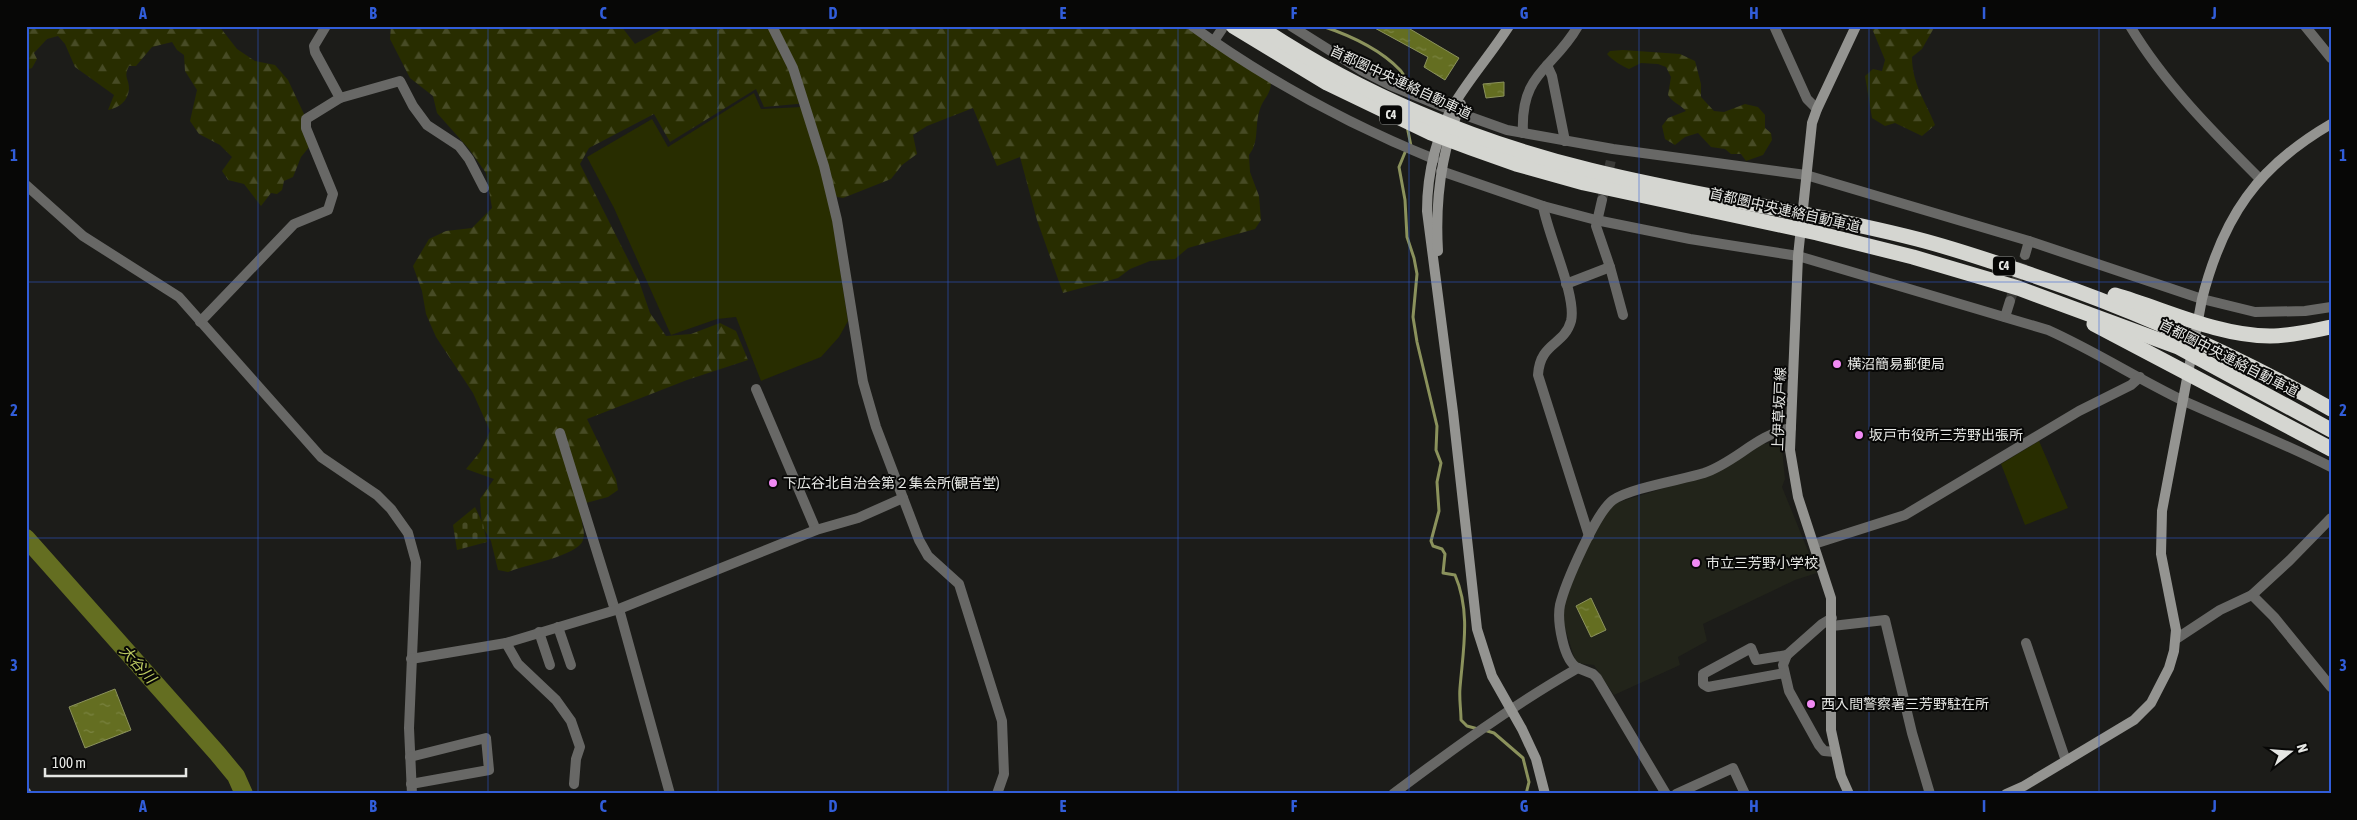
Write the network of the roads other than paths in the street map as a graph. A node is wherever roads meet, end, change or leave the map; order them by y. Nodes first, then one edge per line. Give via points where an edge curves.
1 (326, 26) edge
2 (772, 26) edge
3 (1192, 26) edge
4 (1258, 26) edge
5 (1292, 26) edge
6 (1509, 26) edge
7 (1578, 26) edge
8 (1774, 26) edge
9 (1856, 26) edge
10 (2130, 26) edge
11 (2304, 26) edge
12 (1227, 28) edge
13 (1214, 41) junction
14 (1276, 46) junction
15 (2331, 58) edge
16 (1547, 65) junction
17 (340, 98) junction
18 (1817, 109) junction
19 (1454, 111) junction
20 (2331, 124) edge
21 (1523, 133) junction
22 (1565, 141) junction
23 (1614, 149) junction
24 (1518, 157) junction
25 (1434, 159) junction
26 (1611, 160) tunnel mouth
27 (1441, 172) junction
28 (1806, 175) junction
29 (2260, 179) junction
30 (26, 185) edge
31 (484, 188) dead end
32 (1602, 200) tunnel mouth
33 (1543, 206) junction
34 (1596, 220) junction
35 (2029, 240) junction
36 (2025, 255) tunnel mouth
37 (1798, 256) junction
38 (1610, 267) junction
39 (1566, 284) junction
40 (2014, 294) junction
41 (2202, 299) junction
42 (2331, 307) edge
43 (1623, 315) dead end
44 (1442, 317) junction
45 (2005, 317) junction
46 (200, 322) junction
47 (2184, 325) junction
48 (2331, 327) edge
49 (2140, 377) junction
50 (756, 389) dead end
51 (2183, 400) junction
52 (2331, 409) edge
53 (1791, 428) junction
54 (2331, 430) edge
55 (560, 433) dead end
56 (2331, 449) edge
57 (2331, 467) edge
58 (903, 498) junction
59 (2331, 518) edge
60 (816, 530) junction
61 (1589, 536) junction
62 (1814, 544) junction
63 (2252, 595) junction
64 (617, 610) junction
65 (1832, 622) junction
66 (558, 627) junction
67 (539, 632) junction
68 (2176, 639) junction
69 (506, 643) junction
70 (2026, 643) dead end
71 (1788, 655) junction
72 (411, 659) junction
73 (550, 664) dead end
74 (570, 665) dead end
75 (1578, 668) junction
76 (1784, 673) junction
77 (2331, 687) edge
78 (1511, 710) junction
79 (1835, 752) junction
80 (410, 757) junction
81 (2066, 762) junction
82 (574, 784) dead end
83 (411, 789) edge
84 (2026, 790) edge
85 (670, 794) edge
86 (997, 794) edge
87 (1393, 794) edge
88 (1546, 794) edge
89 (1666, 794) edge
90 (1676, 794) edge
91 (1745, 794) edge
92 (1849, 794) edge
93 (1930, 794) edge
94 (2006, 794) edge

1 - 17 street via 314,46 315,52
2 - 58 street via 793,68 824,166 837,220 863,382
3 - 13 street
4 - 14 highway, 首都圏中央連絡自動車道 / C4
5 - 19 street via 1361,70
6 - 19 street
7 - 16 street
8 - 18 street via 1807,99
9 - 18 street, 上伊草坂戸線
10 - 29 street via 2207,125
11 - 15 street
12 - 13 street
12 - 14 highway, 首都圏中央連絡自動車道 / C4
13 - 25 street via 1310,101
14 - 24 highway, 首都圏中央連絡自動車道 / C4
16 - 21 street via 1538,73 1526,98
16 - 22 street
17 - 31 street via 400,81 427,125 459,146
17 - 46 street via 306,119 306,128 333,194 328,210 294,224
18 - 28 street, 上伊草坂戸線 via 1812,123
19 - 21 street
19 - 25 street
19 - 27 street
20 - 29 street via 2285,155
21 - 22 street
22 - 23 street
23 - 26 street
23 - 28 street
24 - 40 highway, 首都圏中央連絡自動車道 / C4 via 1584,183 1913,257
24 - 47 highway, 首都圏中央連絡自動車道 / C4 via 1789,210 1917,239 2149,305
25 - 44 street via 1428,211
27 - 33 street
27 - 44 street via 1437,242
28 - 35 street
28 - 37 street, 上伊草坂戸線
29 - 41 street via 2226,229 2210,265
30 - 46 street via 83,236 174,293
32 - 34 street
33 - 34 street
33 - 39 street via 1545,223
34 - 37 street
34 - 38 street
35 - 36 street
35 - 41 street
37 - 45 street
37 - 53 street, 上伊草坂戸線
38 - 39 street
38 - 43 street
39 - 61 street via 1572,308 1570,324 1545,351 1538,375
40 - 45 street
40 - 54 highway, 首都圏中央連絡自動車道 / C4 via 2178,347
40 - 56 highway via 2175,365
41 - 42 street via 2255,312
41 - 51 street
44 - 78 street via 1474,615 1486,661
45 - 49 street via 2078,343
46 - 72 street via 321,457 368,488 403,526 416,562
47 - 48 highway via 2269,336
47 - 52 highway, 首都圏中央連絡自動車道 via 2210,345
49 - 51 street
49 - 62 street via 1905,515
50 - 60 street
51 - 57 street
51 - 68 street via 2160,535
53 - 61 street via 1774,431 1704,473 1614,499 1605,507
53 - 62 street, 上伊草坂戸線 via 1793,473
55 - 64 street
58 - 60 street via 858,518
58 - 86 street via 928,556 959,584 1002,721 1004,774
59 - 63 street
60 - 64 street
61 - 75 street via 1560,606 1563,641 1571,662
62 - 65 street, 上伊草坂戸線 via 1831,598
63 - 68 street via 2220,610
63 - 77 street
64 - 66 street
64 - 85 street
65 - 71 street via 1822,624
65 - 79 street, 上伊草坂戸線 via 1830,714
65 - 93 street via 1885,620
66 - 67 street
66 - 74 street
67 - 69 street
67 - 73 street
68 - 81 street via 2169,668 2143,713
69 - 72 street
69 - 82 street via 518,664 556,700 571,721 580,746
70 - 81 street
71 - 76 street via 1784,661
71 - 76 street via 1756,660 1751,648 1703,674 1702,679 1708,687
72 - 80 street
75 - 78 street
75 - 89 street via 1597,678
76 - 79 street via 1789,691 1819,746 1824,751
78 - 87 street via 1450,749
78 - 88 street via 1536,759
79 - 92 street, 上伊草坂戸線
80 - 83 street
80 - 83 street via 486,738 489,770
81 - 84 street
84 - 94 street
90 - 91 street via 1733,768

